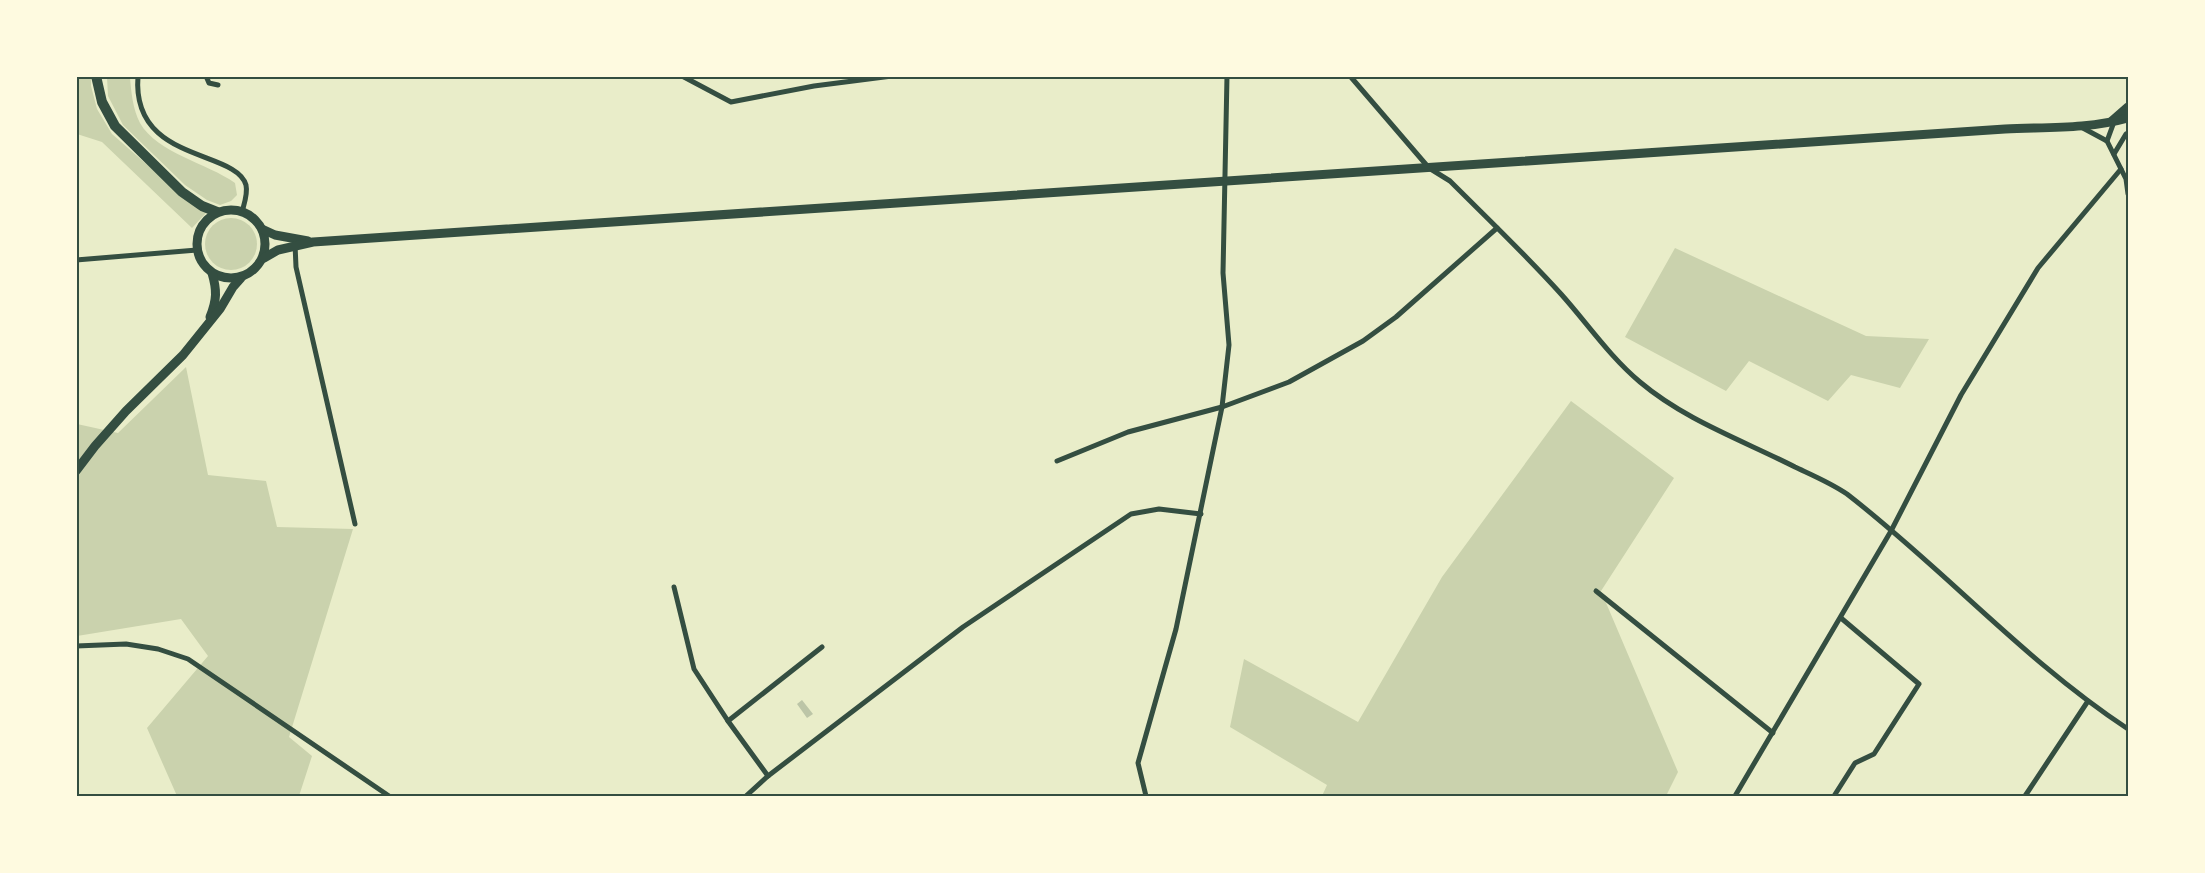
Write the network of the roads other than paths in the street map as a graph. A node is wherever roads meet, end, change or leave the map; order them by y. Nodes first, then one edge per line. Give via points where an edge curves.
1 (96, 76) edge
2 (138, 76) edge
3 (206, 76) edge
4 (682, 76) edge
5 (892, 76) edge
6 (1227, 76) edge
7 (1350, 76) edge
8 (218, 86) dead end
9 (2128, 107) edge
10 (2128, 118) edge
11 (2112, 122) junction
12 (2078, 126) junction
13 (2128, 134) edge
14 (2107, 141) junction
15 (2114, 154) junction
16 (1429, 168) junction
17 (2121, 169) junction
18 (1224, 182) junction
19 (2128, 194) edge
20 (218, 212) junction
21 (242, 212) junction
22 (1497, 228) junction
23 (262, 229) junction
24 (295, 243) junction
25 (197, 250) junction
26 (264, 258) junction
27 (76, 260) edge
28 (212, 273) junction
29 (241, 278) junction
30 (207, 325) junction
31 (1222, 407) junction
32 (1057, 461) dead end
33 (76, 471) edge
34 (1201, 514) junction
35 (355, 524) dead end
36 (1892, 531) junction
37 (674, 587) dead end
38 (1596, 591) dead end
39 (1841, 618) junction
40 (76, 647) edge
41 (822, 647) dead end
42 (2088, 701) junction
43 (728, 721) junction
44 (2128, 729) edge
45 (1773, 733) junction
46 (768, 776) junction
47 (389, 796) edge
48 (746, 796) edge
49 (1146, 796) edge
50 (1735, 796) edge
51 (1834, 796) edge
52 (2025, 796) edge

1 - 20 highway via 102,102 115,126 182,192
2 - 21 street via 140,103 159,134 178,147 241,175 246,185
3 - 8 street via 209,83
4 - 5 street via 731,102
6 - 18 street
7 - 16 street
9 - 11 main road
10 - 11 main road
11 - 12 main road
11 - 14 street
12 - 14 street
12 - 16 main road
13 - 15 street
14 - 15 street
15 - 17 street
16 - 18 main road
16 - 22 street via 1450,181
17 - 19 street
17 - 36 street via 2038,268 1961,395
18 - 24 main road
18 - 31 street via 1222,273 1229,345
20 - 21 main road
20 - 25 main road via 198,233
21 - 23 main road via 253,217
22 - 31 street via 1363,341 1289,382
22 - 36 street via 1640,382 1696,420 1844,492
23 - 24 main road
23 - 26 main road via 266,242
24 - 26 main road
24 - 35 street via 296,267
25 - 27 street
25 - 28 main road via 202,264
26 - 29 main road via 254,271
28 - 29 main road
28 - 30 main road via 217,289
29 - 30 main road
30 - 33 main road
31 - 32 street via 1128,432
31 - 34 street
34 - 46 street via 1159,509 1131,514 963,627
34 - 49 street via 1176,629 1138,763
36 - 39 street
36 - 42 street
37 - 43 street via 694,669
38 - 45 street
39 - 45 street
39 - 51 street via 1919,684 1874,754 1855,763
40 - 47 street via 126,644 188,659
41 - 43 street
42 - 44 street
42 - 52 street
43 - 46 street
45 - 50 street
46 - 48 street

